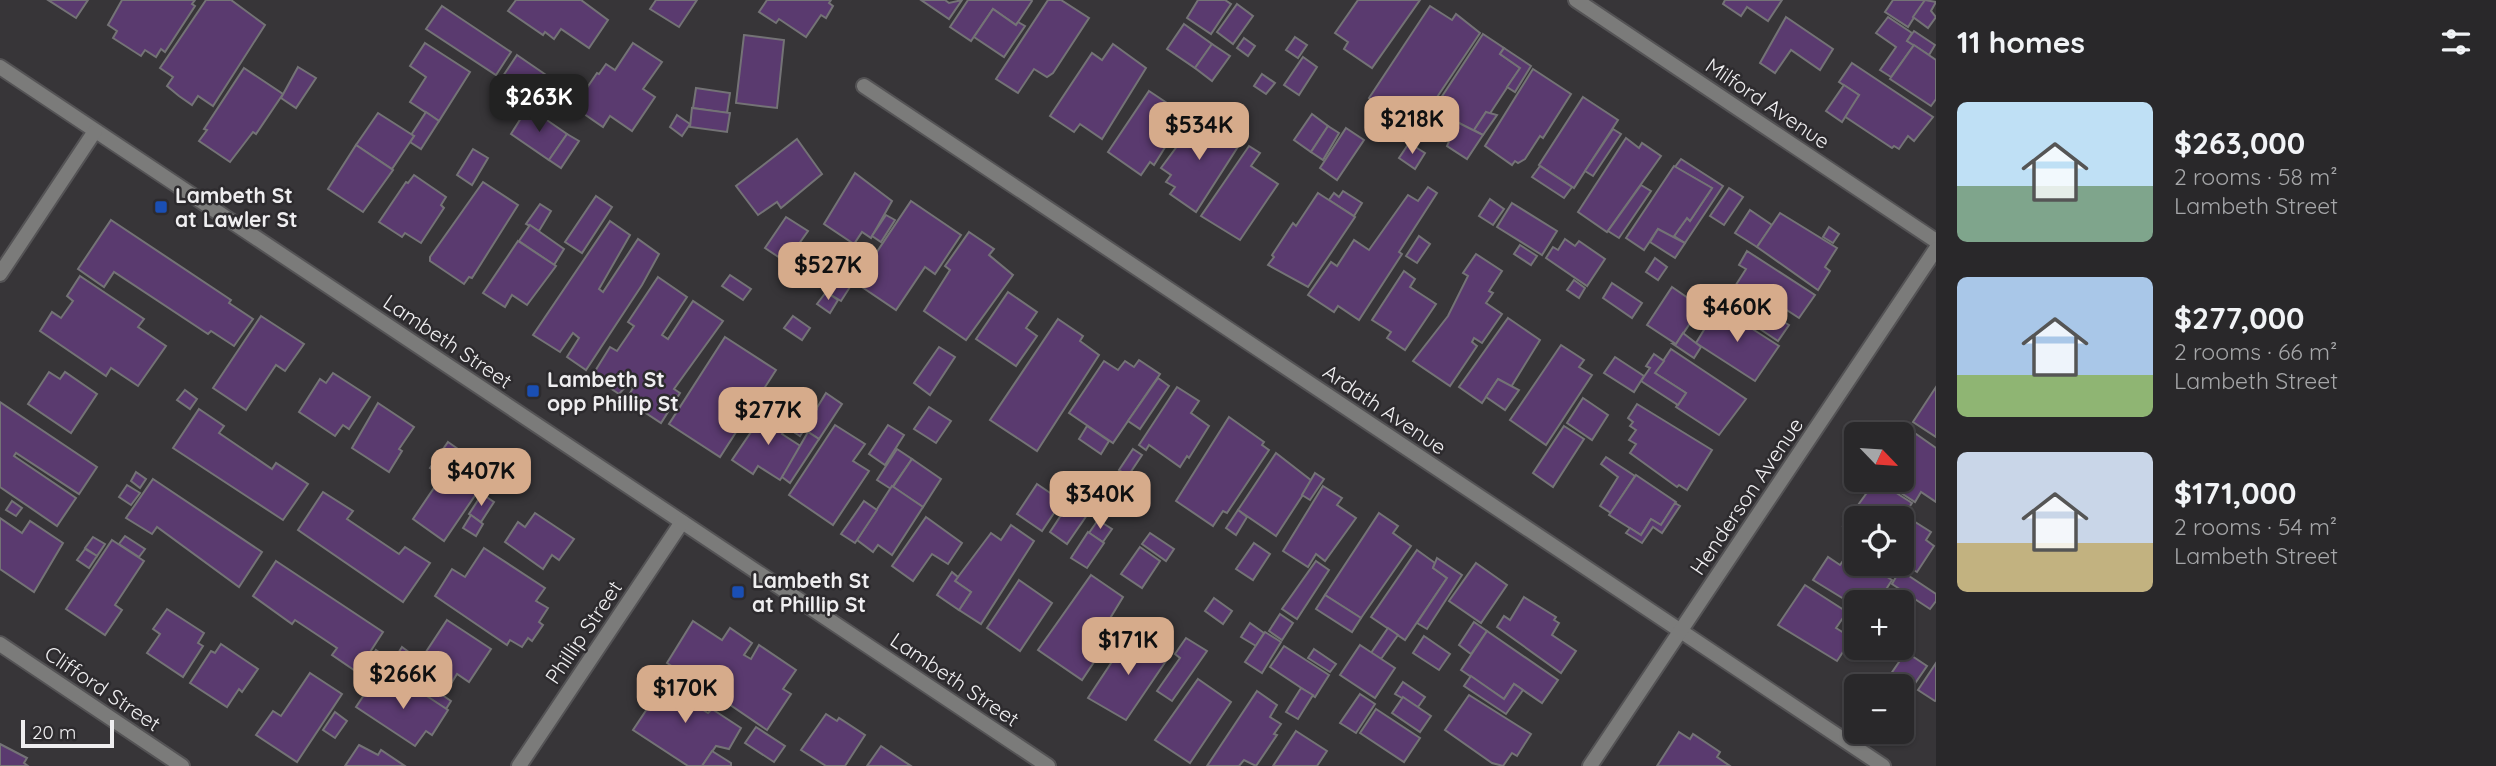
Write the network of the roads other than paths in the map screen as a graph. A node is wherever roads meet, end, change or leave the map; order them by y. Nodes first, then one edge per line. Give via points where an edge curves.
1 (1576, 0) edge
2 (0, 67) edge
3 (864, 86) dead end
4 (95, 131) junction
5 (1936, 241) edge
6 (1936, 249) edge
7 (0, 274) edge
8 (682, 522) junction
9 (1680, 632) junction
10 (0, 644) edge
11 (182, 766) edge
12 (519, 766) edge
13 (1048, 766) edge
14 (1590, 766) edge
15 (1882, 766) edge

1 - 5 street, Milford Avenue
2 - 4 street, Lambeth Street
3 - 9 street, Ardath Avenue
4 - 7 street
4 - 8 street, Lambeth Street
6 - 9 street, Henderson Avenue
8 - 12 street, Phillip Street
8 - 13 street, Lambeth Street
9 - 14 street, Henderson Avenue
9 - 15 street, Ardath Avenue
10 - 11 street, Clifford Street

